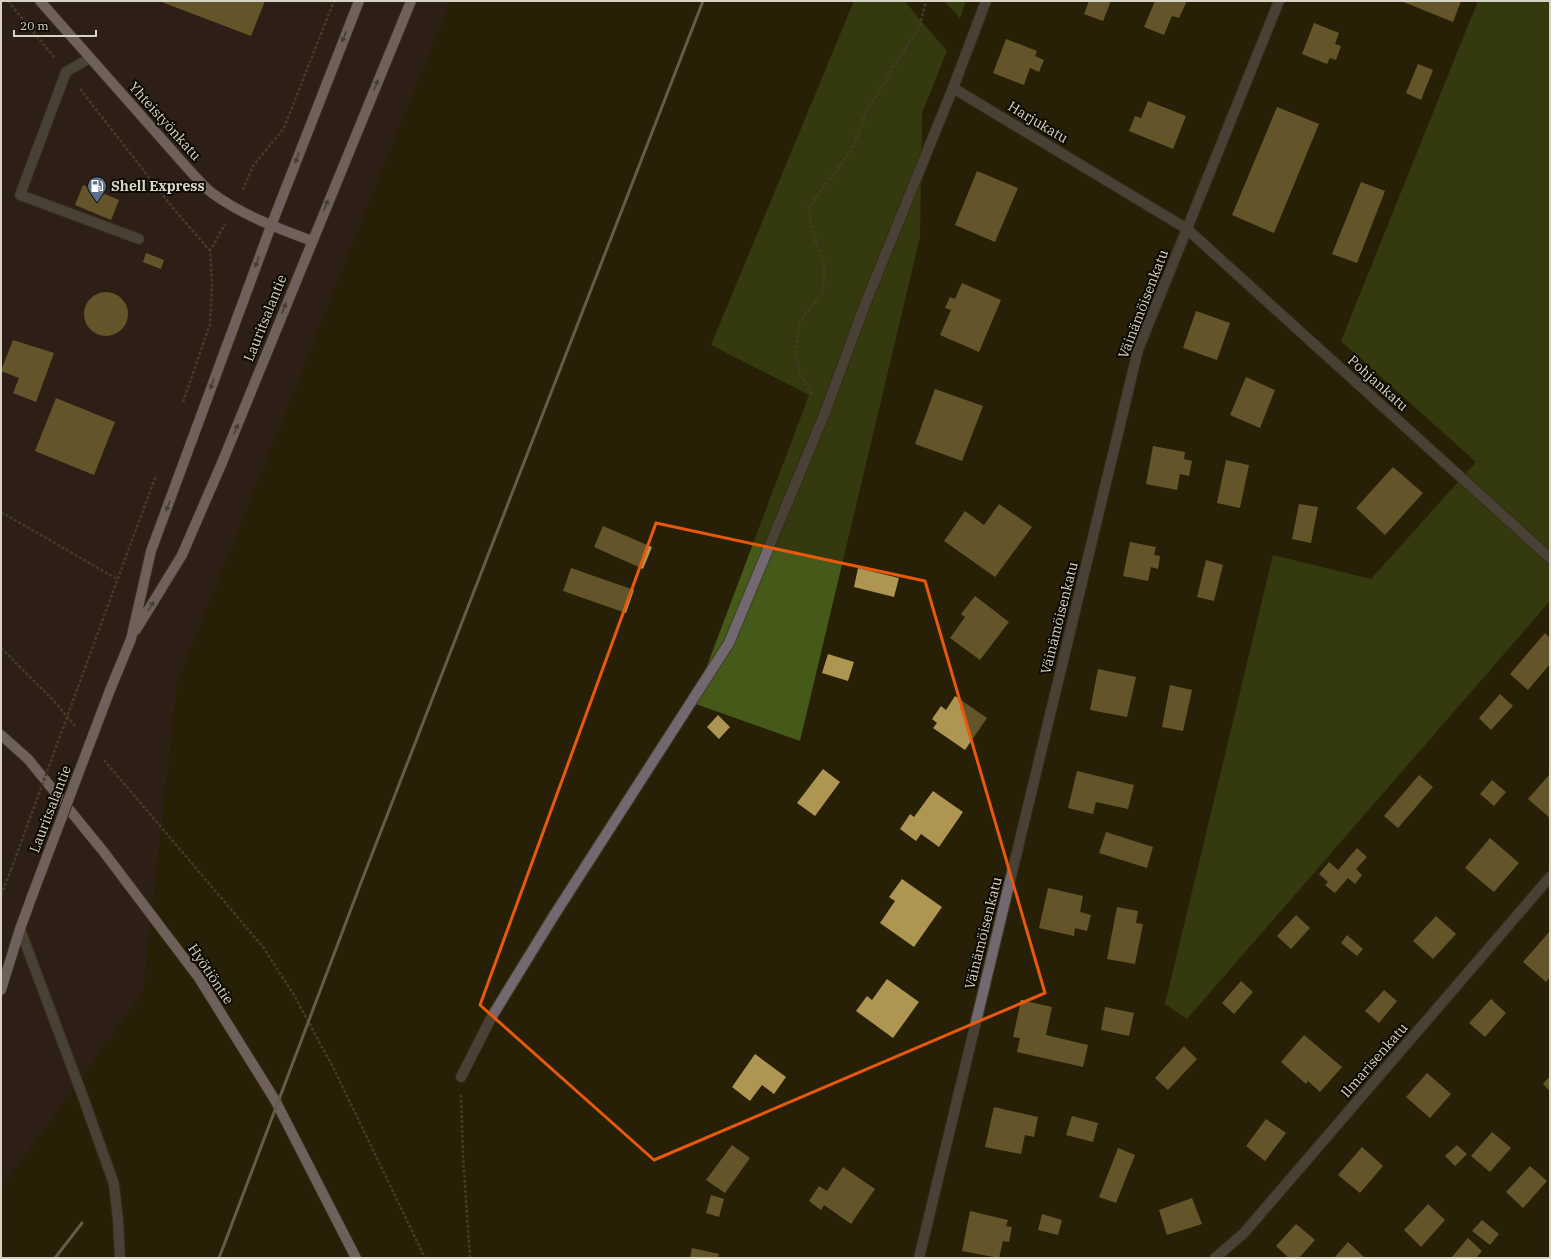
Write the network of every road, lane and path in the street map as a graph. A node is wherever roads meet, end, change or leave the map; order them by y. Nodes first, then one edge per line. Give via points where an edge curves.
1 (8, 1) edge
2 (40, 1) edge
3 (334, 1) edge
4 (358, 1) edge
5 (411, 1) edge
6 (926, 1) edge
7 (986, 1) edge
8 (1279, 1) edge
9 (90, 58) junction
10 (66, 72) junction
11 (953, 88) junction
12 (235, 208) junction
13 (271, 226) junction
14 (1187, 229) junction
15 (139, 239) dead end
16 (312, 241) junction
17 (210, 251) junction
18 (182, 404) dead end
19 (824, 414) junction
20 (158, 470) dead end
21 (1, 512) edge
22 (1550, 558) edge
23 (117, 579) junction
24 (131, 639) junction
25 (1, 648) edge
26 (79, 730) dead end
27 (1, 735) edge
28 (104, 760) dead end
29 (1550, 877) edge
30 (1, 895) edge
31 (20, 929) junction
32 (1, 990) edge
33 (461, 1077) joint
34 (120, 1258) edge
35 (356, 1258) edge
36 (425, 1258) edge
37 (470, 1258) edge
38 (919, 1258) edge
39 (1215, 1258) edge

1 - 10 path
2 - 9 main road, Yhteistyönkatu
3 - 12 path via 284,128 253,166
4 -> 13 main road, Lauritsalantie
16 -> 5 main road, Lauritsalantie
6 - 19 path via 920,25 868,108 851,151 809,207 811,227 825,269 822,294 799,322 796,352 800,375
7 - 11 street
8 - 14 street, Väinämöisenkatu
9 - 10 street
9 - 12 main road, Yhteistyönkatu via 190,171 211,192
10 - 15 street via 20,195
10 - 17 path
11 - 14 street, Harjukatu
11 - 19 street via 864,307
12 - 13 main road, Yhteistyönkatu
12 - 17 path
13 - 16 main road, Yhteistyönkatu
13 -> 24 main road, Lauritsalantie via 151,551
14 - 22 street, Pohjankatu
14 - 38 street, Väinämöisenkatu via 1138,350
24 -> 16 main road, Lauritsalantie via 182,555
17 - 18 path via 210,324
19 - 33 street via 729,643 553,917 491,1018
20 - 23 path
21 - 23 path
23 - 30 path, bridge
24 - 31 main road, Lauritsalantie, bridge
25 - 26 path
27 - 35 main road, Hyötiöntie via 28,759 103,851 199,978 275,1100
28 - 36 path via 263,947 291,989 335,1071
29 - 39 street, Ilmarisenkatu via 1244,1233
31 - 32 main road, Lauritsalantie
31 - 34 street via 114,1184
33 - 37 path

